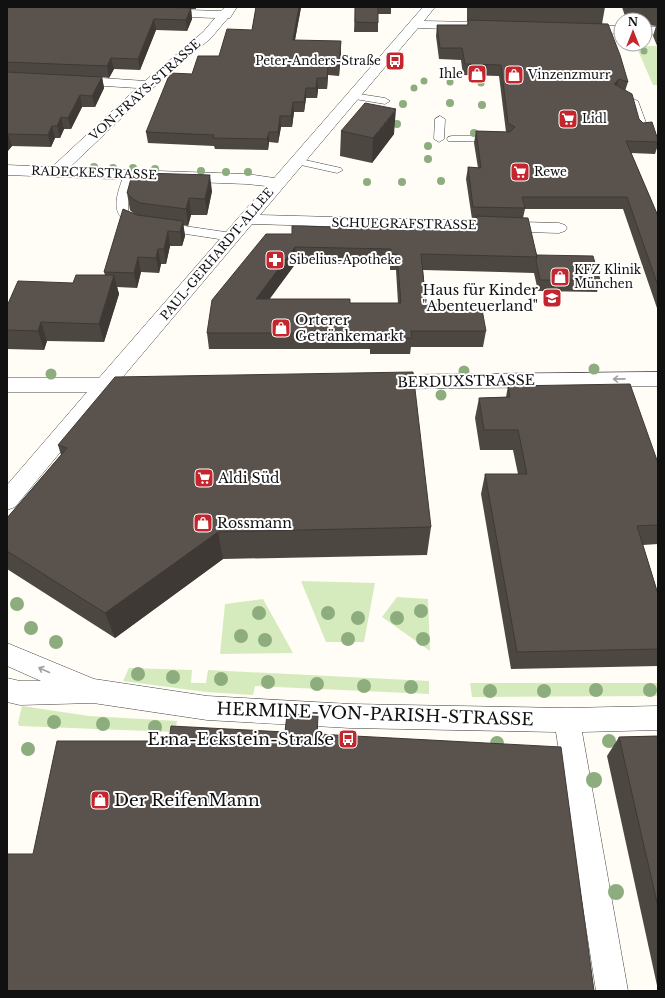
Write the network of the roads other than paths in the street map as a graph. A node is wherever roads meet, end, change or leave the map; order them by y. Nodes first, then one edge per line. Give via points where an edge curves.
1 (428, 7) edge
2 (229, 11) edge
3 (152, 12) edge
4 (414, 24) junction
5 (484, 26) edge
6 (570, 28) edge
7 (613, 30) edge
8 (58, 80) edge
9 (148, 85) junction
10 (617, 95) edge
11 (353, 96) junction
12 (385, 101) dead end
13 (440, 119) dead end
14 (644, 131) edge
15 (439, 139) dead end
16 (452, 139) dead end
17 (507, 139) edge
18 (296, 161) junction
19 (7, 170) edge
20 (337, 170) dead end
21 (56, 172) junction
22 (130, 174) junction
23 (277, 183) junction
24 (248, 219) junction
25 (559, 228) dead end
26 (232, 237) junction
27 (658, 379) edge
28 (370, 382) edge
29 (7, 385) edge
30 (106, 385) junction
31 (153, 385) edge
32 (7, 501) edge
33 (7, 654) edge
34 (7, 690) edge
35 (93, 691) junction
36 (658, 718) edge
37 (566, 720) junction
38 (612, 991) edge

1 - 4 street, PAUL-GERHARDT-ALLEE
2 - 3 street
2 - 9 street, VON-FRAYS-STRASSE via 207,35
4 - 5 street
4 - 11 street, PAUL-GERHARDT-ALLEE
6 - 7 street
8 - 9 street
9 - 21 street, VON-FRAYS-STRASSE
10 - 14 lane via 634,103
11 - 12 lane
11 - 18 street, PAUL-GERHARDT-ALLEE
13 - 15 lane
16 - 17 lane
18 - 20 lane
18 - 23 street, PAUL-GERHARDT-ALLEE
19 - 21 street, RADECKESTRASSE
21 - 22 street, RADECKESTRASSE
22 - 23 street, RADECKESTRASSE via 247,179
22 - 26 lane via 120,206 129,220 151,226
23 - 24 street, PAUL-GERHARDT-ALLEE
24 - 25 street, SCHUEGRAFSTRASSE
24 - 26 street, PAUL-GERHARDT-ALLEE
26 - 30 street, PAUL-GERHARDT-ALLEE
27 -> 28 street, BERDUXSTRASSE
29 - 30 street
30 - 31 street
30 - 32 street, PAUL-GERHARDT-ALLEE
35 -> 33 street, HERMINE-VON-PARISH-STRASSE
34 - 35 street, HERMINE-VON-PARISH-STRASSE via 20,693
35 - 37 street, HERMINE-VON-PARISH-STRASSE via 207,708 350,716
36 - 37 street, HERMINE-VON-PARISH-STRASSE
37 - 38 street

